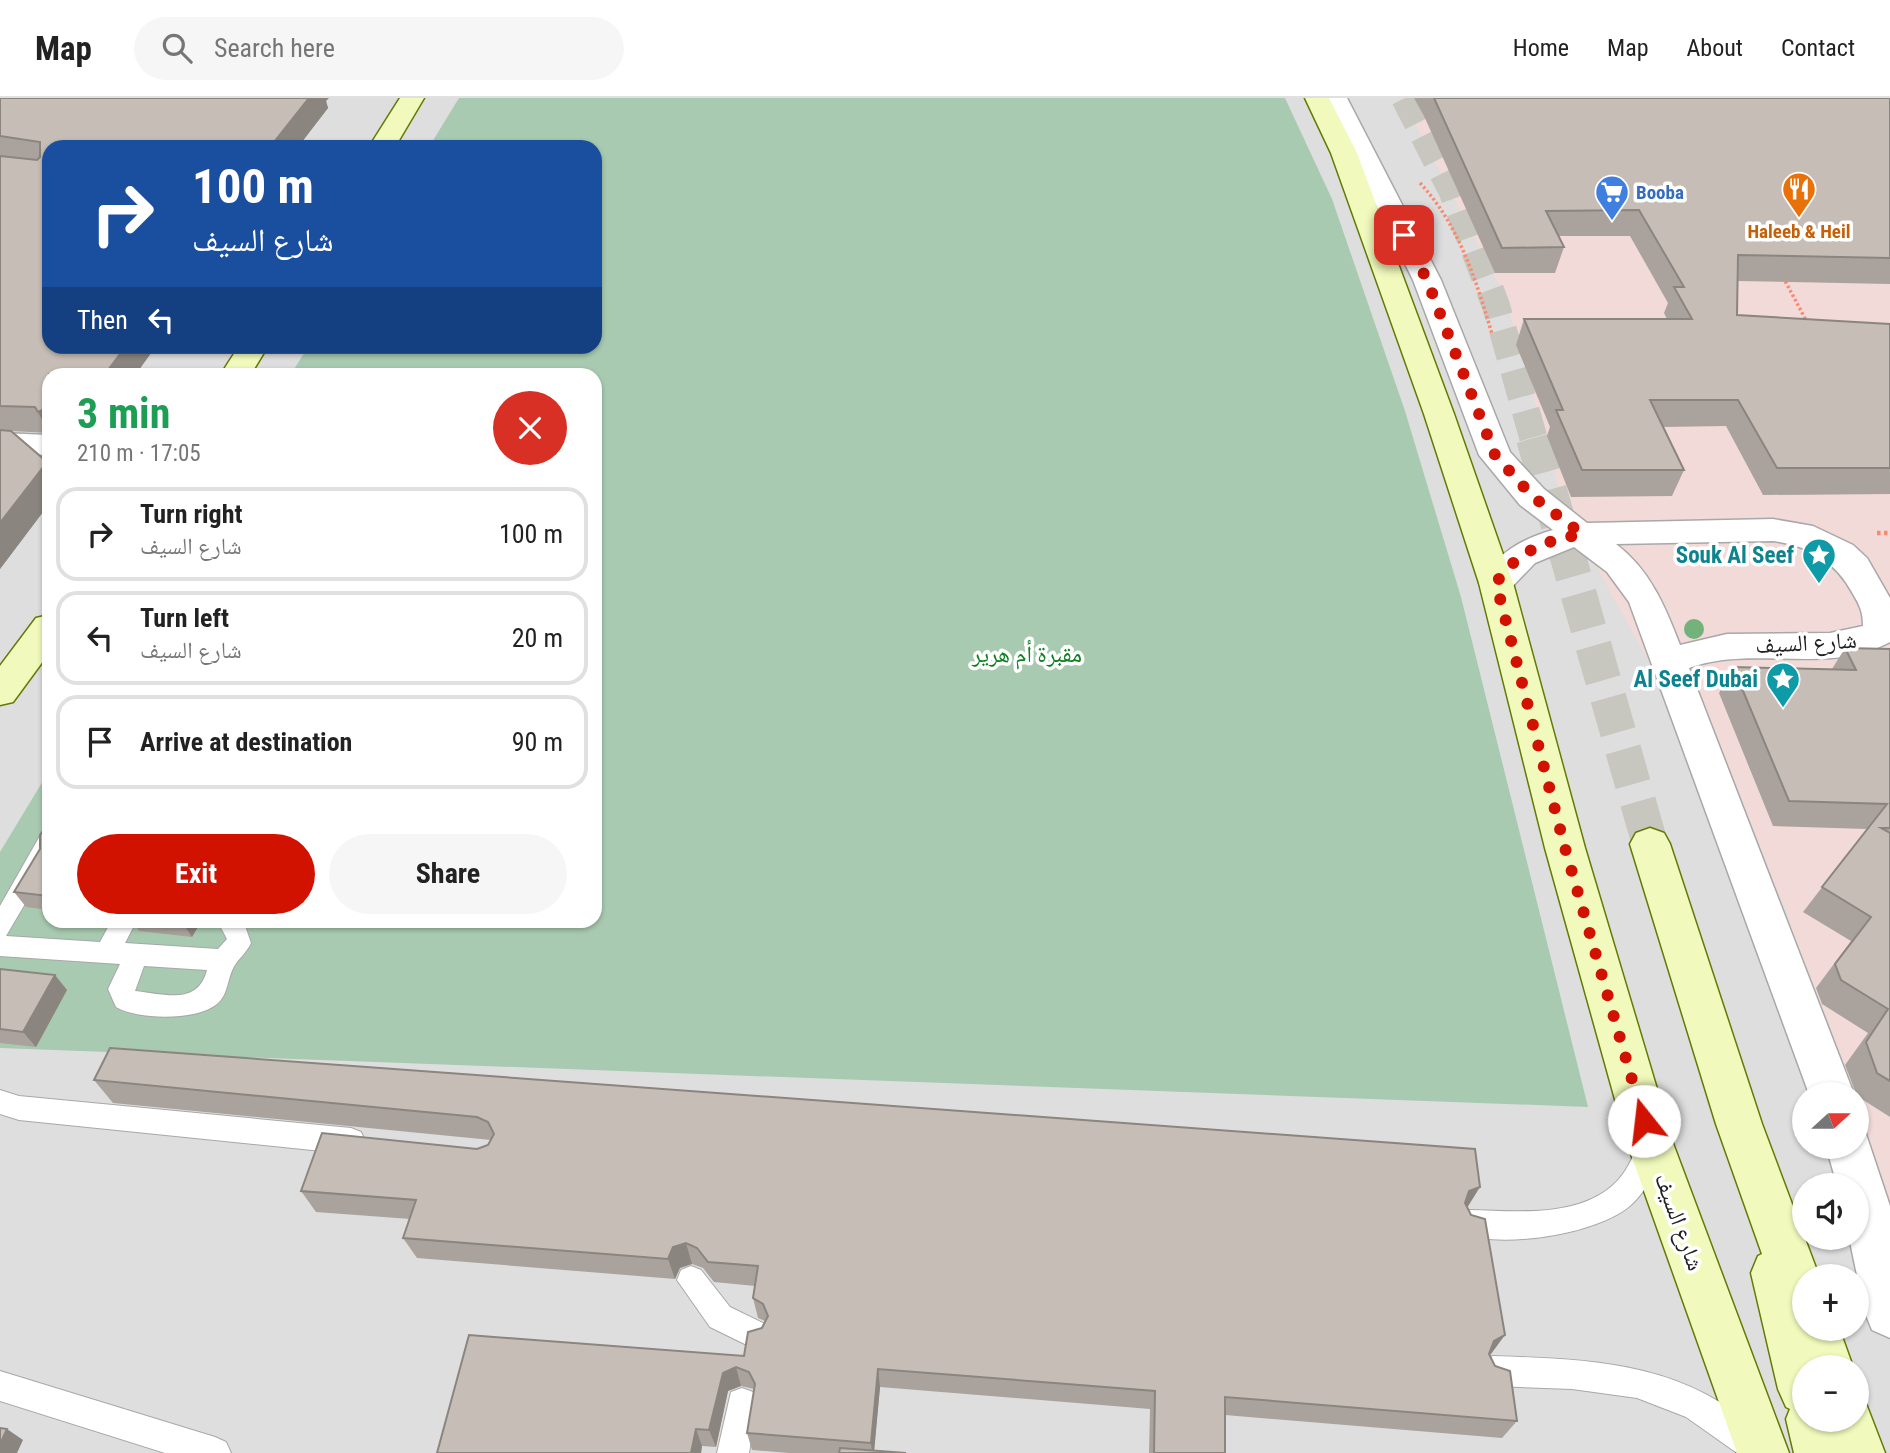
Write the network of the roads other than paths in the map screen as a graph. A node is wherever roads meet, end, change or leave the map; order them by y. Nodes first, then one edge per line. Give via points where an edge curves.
1 (412, 98) edge
2 (1317, 98) edge
3 (1335, 98) edge
4 (386, 140) edge
5 (0, 443) edge
6 (42, 445) edge
7 (1582, 534) junction
8 (1496, 583) junction
9 (42, 636) edge
10 (1670, 662) junction
11 (0, 692) edge
12 (1650, 844) tunnel mouth
13 (42, 853) edge
14 (0, 928) edge
15 (121, 928) edge
16 (234, 928) edge
17 (0, 946) edge
18 (107, 953) junction
19 (137, 954) junction
20 (224, 960) junction
21 (1828, 1082) edge
22 (6, 1107) edge
23 (1739, 1124) junction
24 (378, 1144) edge
25 (1651, 1146) junction
26 (1853, 1159) edge
27 (1469, 1223) edge
28 (1792, 1270) edge
29 (691, 1280) edge
30 (1890, 1313) edge
31 (755, 1334) edge
32 (1796, 1355) edge
33 (1493, 1371) edge
34 (0, 1386) edge
35 (742, 1404) edge
36 (1815, 1432) edge
37 (1852, 1432) edge
38 (215, 1453) edge
39 (733, 1453) edge
40 (1763, 1453) edge
41 (1820, 1453) edge
42 (1859, 1453) edge

1 - 4 street
2 - 8 street, شارع السيف via 1344,153
3 - 7 street via 1427,280 1495,455 1532,496
5 - 6 street
7 - 8 street, شارع السيف via 1528,550
7 - 10 street via 1634,581 1646,599
7 - 10 street, شارع السيف via 1773,530 1801,534 1842,552 1881,613 1880,632 1861,643 1729,646
8 - 25 street, شارع السيف via 1565,848
9 - 11 street
10 - 21 street
12 - 23 street
13 - 14 lane
15 - 18 lane
16 - 20 lane via 239,937 233,954
17 - 18 lane
18 - 19 lane
19 - 20 lane
19 - 20 lane via 121,989 121,995 131,1002 196,1003 211,994
22 - 24 lane
23 - 28 street
23 - 32 street
25 - 27 lane via 1637,1180 1624,1194 1584,1216 1530,1226
25 - 40 street, شارع السيف
26 - 30 street
29 - 31 lane via 720,1317
33 - 40 lane via 1595,1375 1650,1383 1705,1409
34 - 38 lane
35 - 39 lane
36 - 41 street
37 - 42 street

